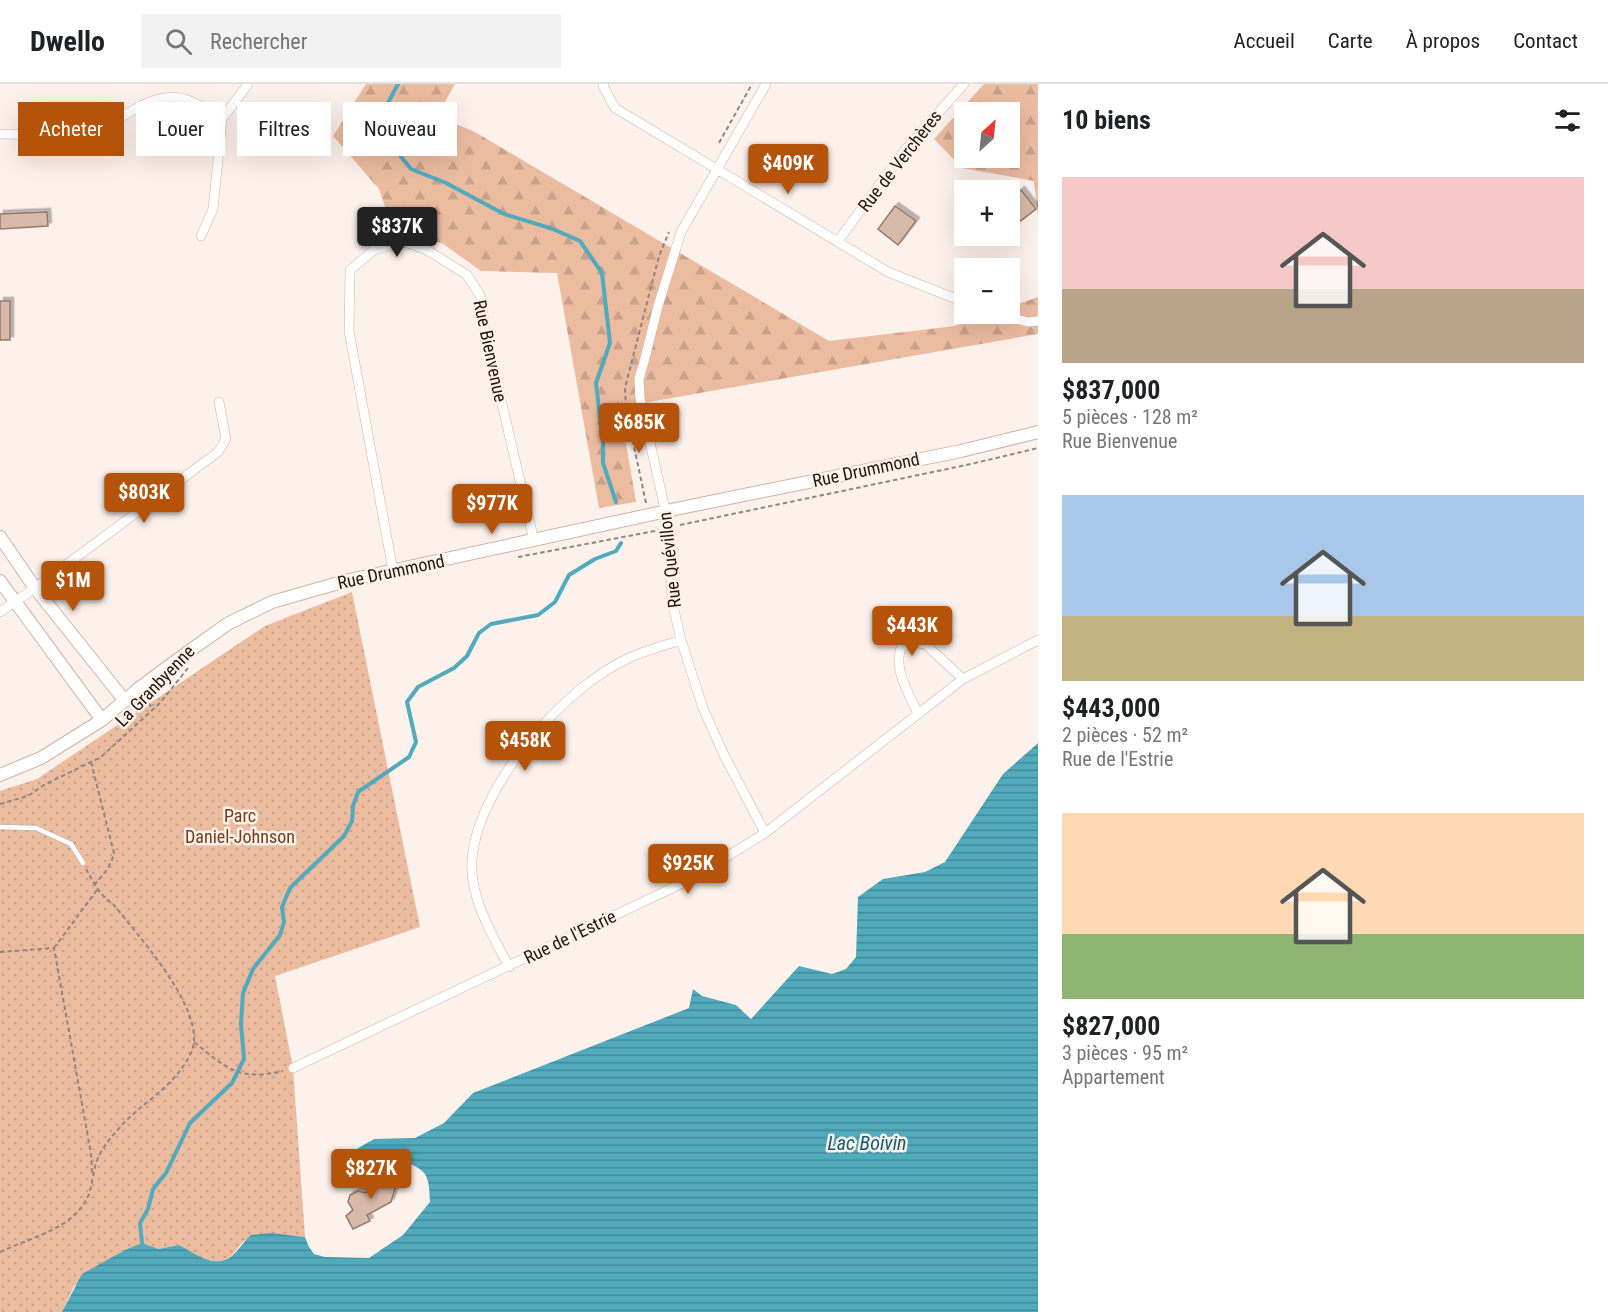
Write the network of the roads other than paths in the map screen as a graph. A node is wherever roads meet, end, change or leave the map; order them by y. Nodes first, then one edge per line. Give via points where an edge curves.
1 (248, 84) edge
2 (604, 84) edge
3 (766, 84) edge
4 (964, 84) edge
5 (148, 102) edge
6 (197, 102) edge
7 (136, 109) edge
8 (225, 114) edge
9 (0, 134) edge
10 (218, 156) edge
11 (718, 169) junction
12 (201, 236) dead end
13 (838, 241) junction
14 (954, 298) edge
15 (1020, 320) edge
16 (1038, 321) edge
17 (219, 402) dead end
18 (1038, 432) edge
19 (666, 512) junction
20 (0, 537) edge
21 (534, 541) junction
22 (393, 571) junction
23 (0, 581) edge
24 (35, 588) junction
25 (14, 603) junction
26 (0, 612) edge
27 (681, 640) junction
28 (1038, 640) edge
29 (963, 679) junction
30 (125, 701) junction
31 (918, 714) junction
32 (102, 720) junction
33 (0, 775) edge
34 (0, 827) edge
35 (765, 833) junction
36 (83, 863) road end
37 (509, 967) junction
38 (293, 1068) road end

1 - 8 street
2 - 11 street via 615,108
3 - 11 street, Rue Quévillon
4 - 13 street, Rue de Verchères via 905,150
5 - 6 street via 173,96
7 - 9 street via 103,128 74,134
10 - 12 street via 213,209
11 - 13 street
11 - 19 street, Rue Quévillon via 681,232 639,379
13 - 14 street via 888,272
15 - 16 street
17 - 24 street via 226,439 218,452
18 - 19 street, Rue Drummond
19 - 21 street, Rue Drummond
19 - 27 street, Rue Quévillon via 672,601
20 - 24 street
21 - 22 street, Rue Drummond
21 - 22 street, Rue Bienvenue via 484,331 481,297 467,275 427,250 405,242 375,249 350,270 349,331
22 - 30 street, Rue Drummond via 272,602 230,623 188,651
23 - 25 street
24 - 25 street
24 - 30 street
25 - 26 street
25 - 32 street
27 - 35 street, Rue Quévillon via 703,708
27 - 37 street via 630,657 576,692 549,717 522,752 479,824 472,861 476,896
28 - 29 street, Rue de l'Estrie
29 - 31 street, Rue de l'Estrie
29 - 31 street via 925,644 913,642 901,648 899,670
30 - 32 street, Rue Drummond
31 - 35 street, Rue de l'Estrie
32 - 33 street, Rue Drummond via 41,758
34 - 36 lane via 36,828 71,844
35 - 37 street, Rue de l'Estrie via 689,880
37 - 38 street, Rue de l'Estrie

